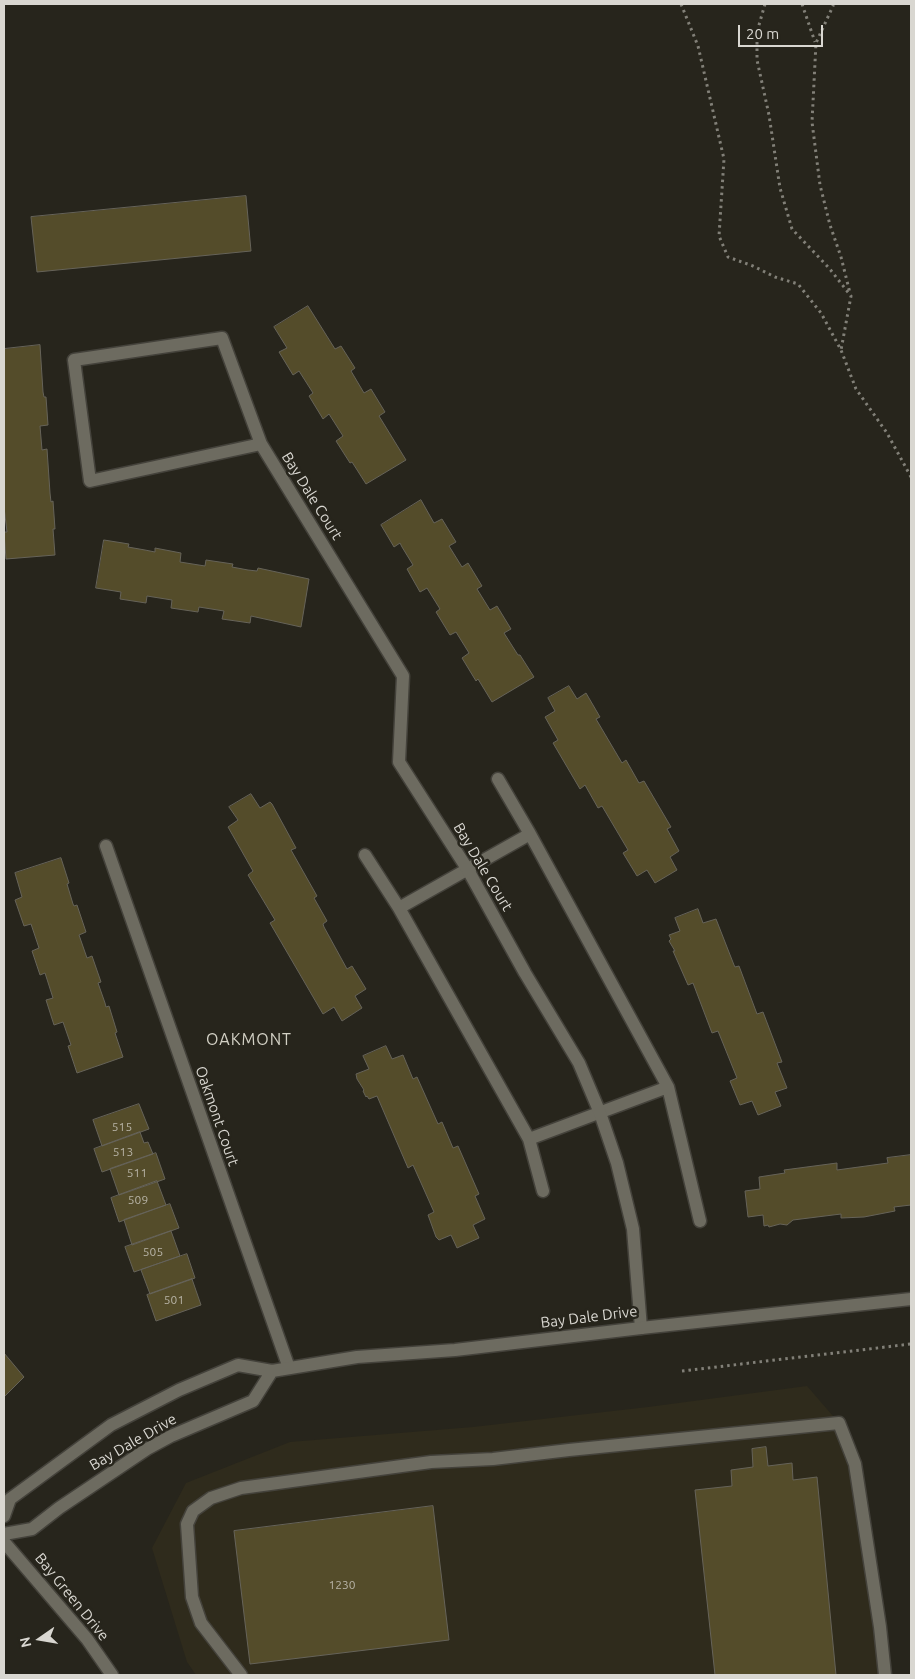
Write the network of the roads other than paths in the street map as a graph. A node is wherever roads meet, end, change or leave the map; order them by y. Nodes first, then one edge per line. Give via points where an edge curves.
1 (261, 444) junction
2 (498, 779) dead end
3 (530, 834) junction
4 (106, 846) dead end
5 (365, 855) dead end
6 (468, 870) junction
7 (399, 908) junction
8 (668, 1087) junction
9 (600, 1113) junction
10 (529, 1138) junction
11 (543, 1191) dead end
12 (700, 1221) dead end
13 (911, 1299) edge
14 (641, 1328) junction
15 (289, 1368) junction
16 (272, 1371) junction
17 (4, 1516) edge
18 (4, 1534) edge
19 (4, 1542) edge
20 (112, 1675) edge
21 (241, 1675) edge
22 (884, 1675) edge

1 - 1 street, Bay Dale Court via 222,338 74,360 90,482
1 - 6 street, Bay Dale Court via 404,676 399,762
2 - 3 street
3 - 6 street
3 - 8 street
4 - 15 street, Oakmont Court
5 - 7 street
6 - 7 street
6 - 9 street, Bay Dale Court via 579,1064
7 - 10 street
8 - 9 street
8 - 12 street
9 - 10 street
9 - 14 street, Bay Dale Court via 617,1163 633,1229
10 - 11 street
13 - 14 street, Bay Dale Drive
14 - 15 street, Bay Dale Drive via 455,1350 357,1357
15 - 16 street, Bay Dale Drive
16 - 17 street, Bay Dale Drive via 238,1365 179,1390 111,1425 10,1499
16 - 18 street, Bay Dale Drive via 253,1401 147,1449 32,1529
19 - 20 street, Bay Green Drive via 87,1639
21 - 22 street via 201,1624 192,1597 187,1524 193,1511 211,1498 241,1488 431,1462 493,1459 839,1423 855,1464 880,1627

